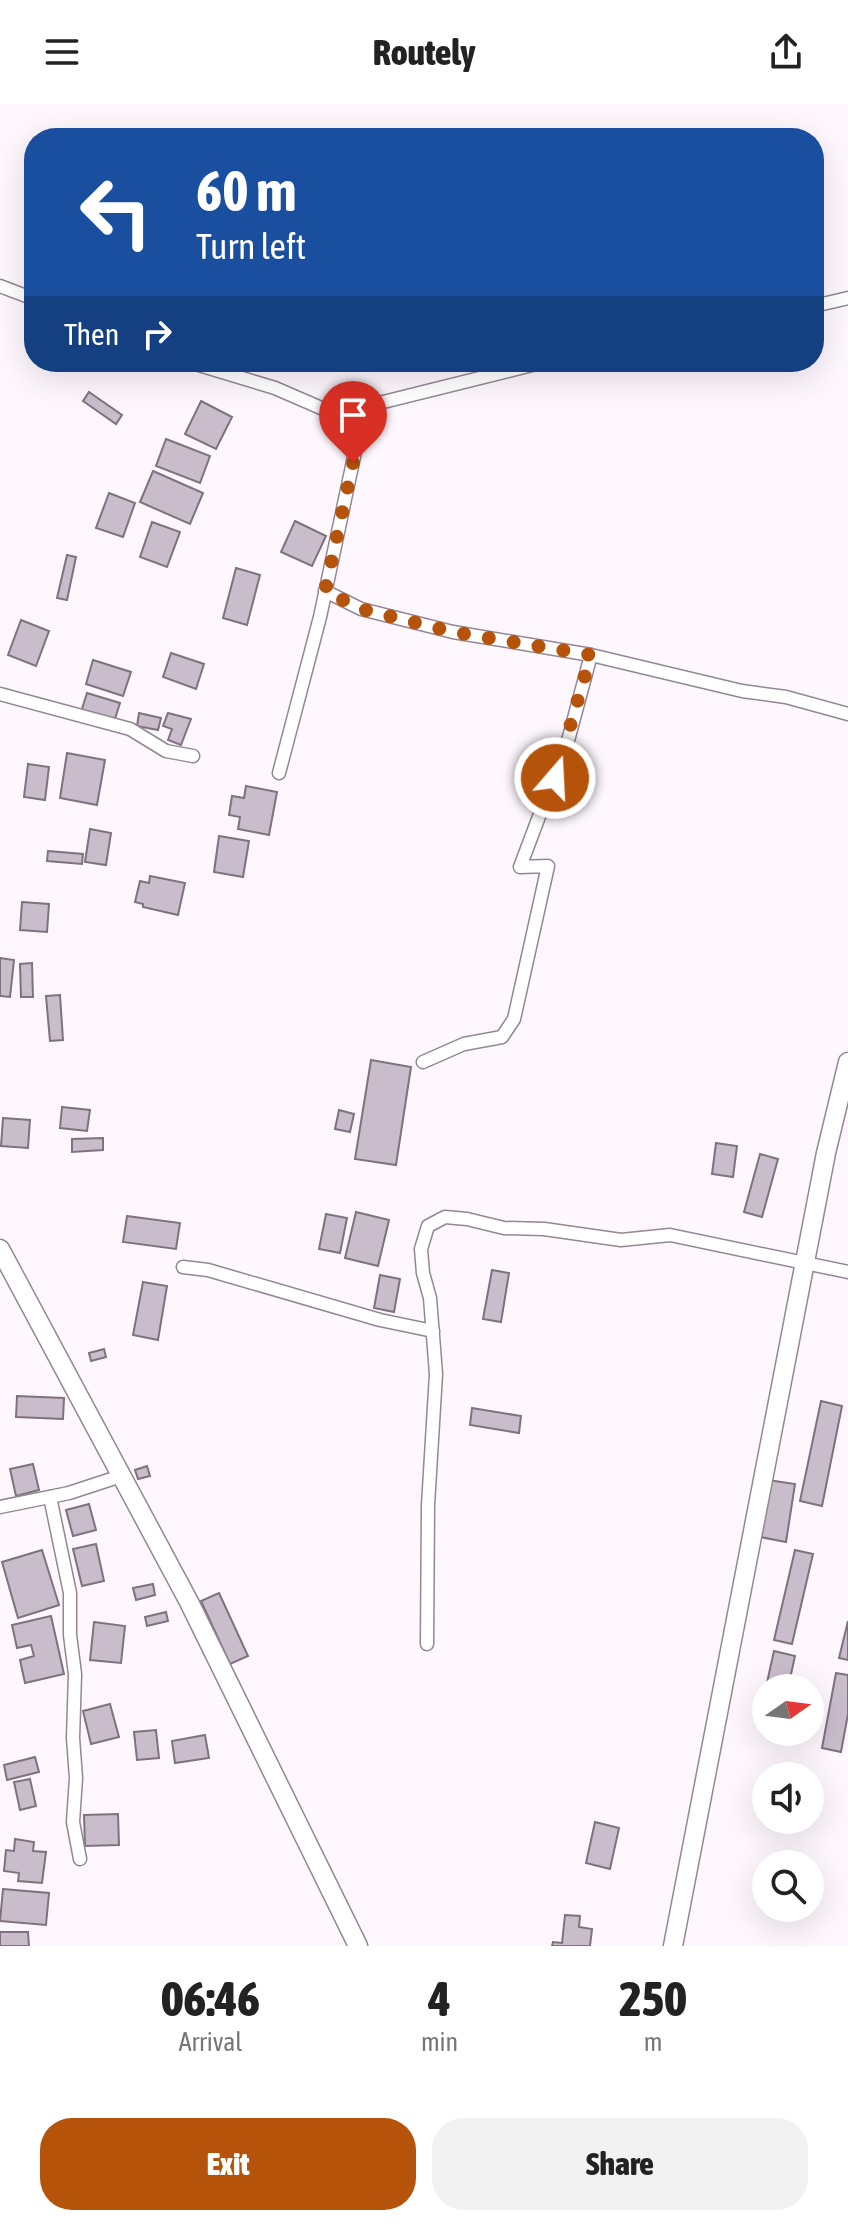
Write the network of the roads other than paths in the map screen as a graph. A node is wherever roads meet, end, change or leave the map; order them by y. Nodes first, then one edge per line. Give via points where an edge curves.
1 (0, 286) edge
2 (24, 295) edge
3 (848, 298) edge
4 (824, 304) edge
5 (222, 372) edge
6 (502, 372) edge
7 (365, 405) junction
8 (325, 591) junction
9 (591, 655) junction
10 (0, 694) edge
11 (848, 714) edge
12 (193, 756) dead end
13 (279, 773) dead end
14 (423, 1062) dead end
15 (848, 1062) edge
16 (0, 1249) edge
17 (805, 1261) junction
18 (183, 1267) dead end
19 (848, 1272) edge
20 (433, 1331) junction
21 (121, 1476) junction
22 (50, 1497) junction
23 (0, 1507) edge
24 (427, 1644) dead end
25 (80, 1859) dead end
26 (358, 1946) edge
27 (673, 1946) edge

1 - 2 street
3 - 4 street
5 - 7 street via 335,414
6 - 7 street
7 - 8 street
8 - 9 street via 361,609 453,632
8 - 13 street
9 - 11 street
9 - 14 street via 569,737 520,867 548,866 514,1019 502,1037 464,1044
10 - 12 street via 130,729 166,751
15 - 17 street
16 - 21 street
17 - 19 street
17 - 20 street via 670,1235 621,1240 445,1217 428,1226 421,1249
17 - 27 street
18 - 20 street
20 - 24 street
21 - 22 street
21 - 26 street
22 - 23 street
22 - 25 street via 70,1593 73,1822

